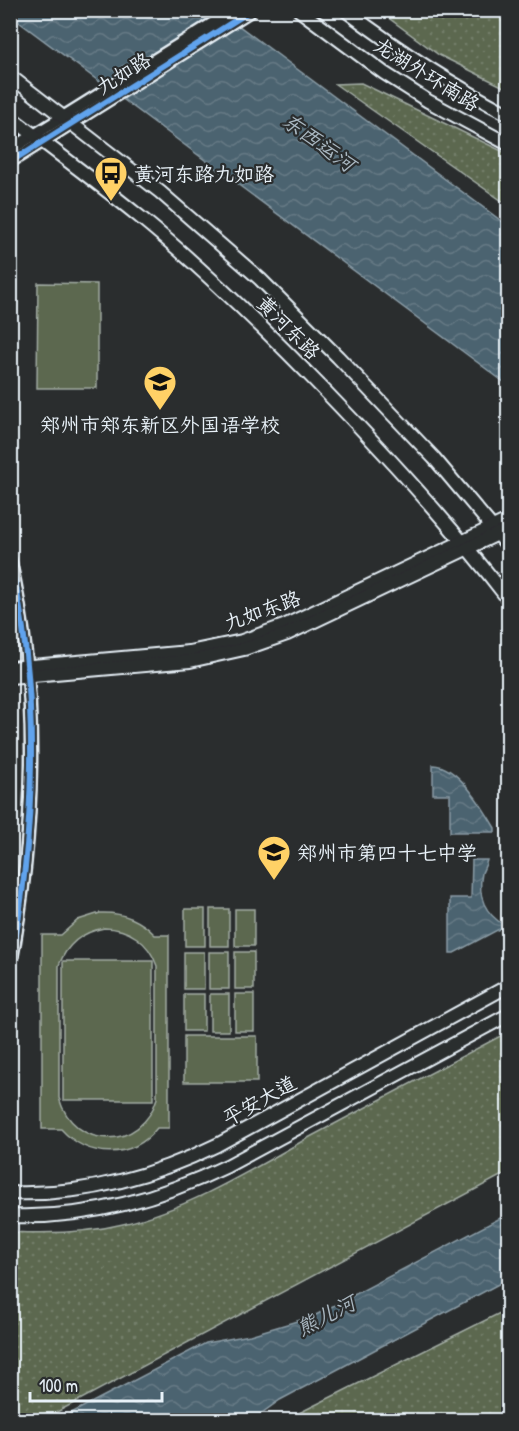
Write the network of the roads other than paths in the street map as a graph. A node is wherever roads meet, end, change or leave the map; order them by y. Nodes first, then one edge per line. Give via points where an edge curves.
1 (234, 10) edge
2 (299, 10) edge
3 (345, 10) edge
4 (252, 11) edge
5 (10, 76) edge
6 (101, 100) junction
7 (508, 114) edge
8 (10, 117) edge
9 (69, 120) junction
10 (39, 139) junction
11 (508, 144) edge
12 (10, 150) edge
13 (10, 162) edge
14 (508, 520) edge
15 (500, 530) edge
16 (466, 545) junction
17 (508, 546) edge
18 (10, 559) edge
19 (508, 599) edge
20 (10, 668) edge
21 (26, 671) junction
22 (10, 676) edge
23 (10, 969) edge
24 (508, 986) edge
25 (508, 1015) edge
26 (10, 1193) edge
27 (10, 1216) edge

1 - 6 street, 九如路
2 - 11 main road, 龙湖外环南路 via 384,73
3 - 7 main road, 龙湖外环南路 via 399,51
4 - 6 street, 九如路
5 - 9 main road, 黄河东路
6 - 9 street, 九如路
8 - 10 main road, 黄河东路
9 - 10 street, 九如路
9 - 15 main road, 黄河东路 via 260,279
10 - 12 street, 九如路
10 - 13 street, 九如路
10 - 16 main road, 黄河东路 via 140,217 237,303 358,424
14 - 15 main road, 九如东路
15 - 16 main road, 九如东路
15 - 17 main road, 黄河东路
16 - 19 main road, 黄河东路
16 - 21 main road, 九如东路 via 242,641 189,652
18 - 21 street
20 - 21 main road, 九如东路
21 - 22 main road, 九如东路
21 - 23 street via 30,819
24 - 26 main road, 平安大道 via 177,1164 86,1190
25 - 27 main road via 185,1185 90,1212

